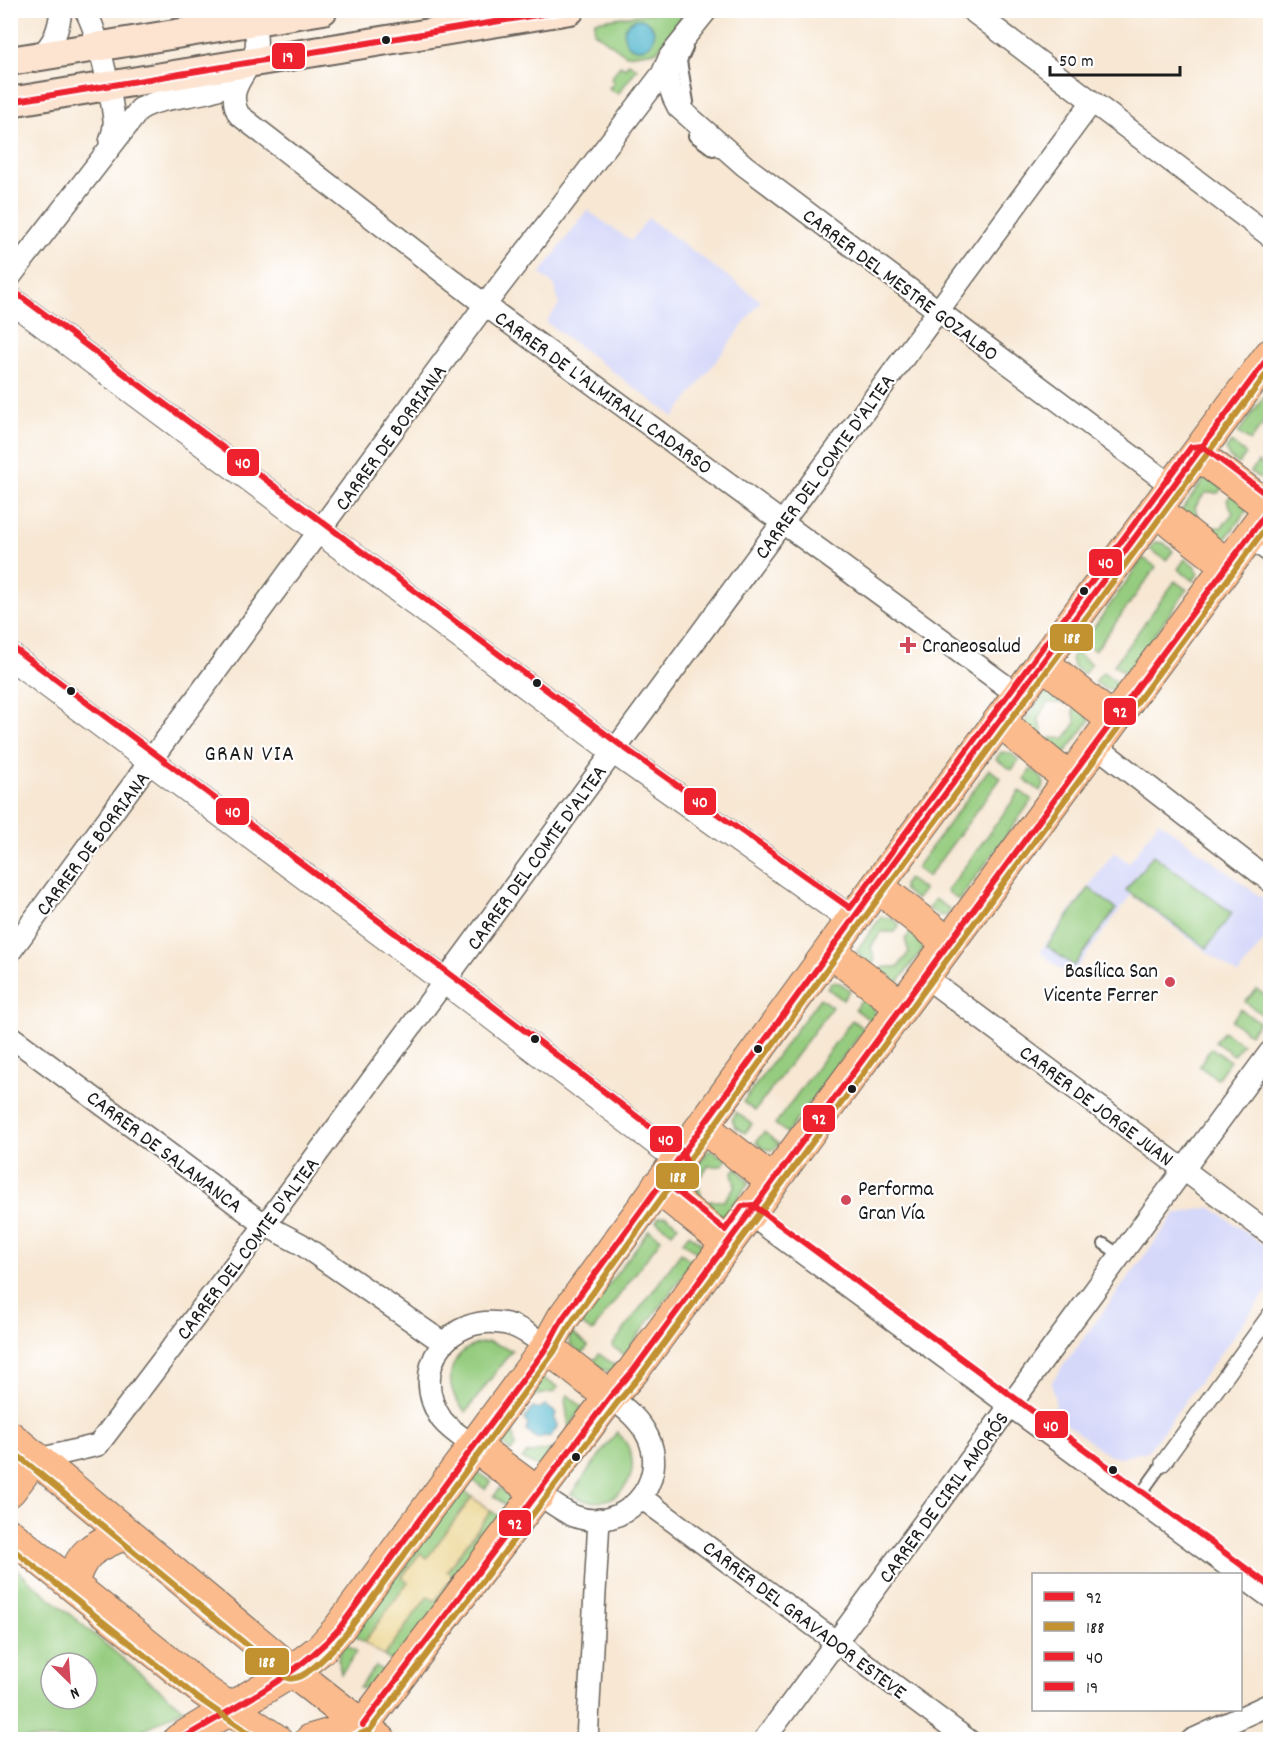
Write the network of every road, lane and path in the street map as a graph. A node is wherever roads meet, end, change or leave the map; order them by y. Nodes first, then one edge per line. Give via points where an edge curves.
1 (61, 10) edge
2 (85, 10) edge
3 (212, 10) edge
4 (323, 10) edge
5 (570, 10) edge
6 (971, 10) edge
7 (704, 14) edge
8 (250, 16) edge
9 (186, 33) junction
10 (97, 46) junction
11 (39, 56) junction
12 (670, 56) junction
13 (10, 61) edge
14 (245, 67) junction
15 (107, 86) junction
16 (10, 102) edge
17 (688, 102) dead end
18 (1092, 102) junction
19 (693, 136) dead end
20 (109, 146) junction
21 (745, 166) junction
22 (1270, 236) edge
23 (10, 277) edge
24 (10, 299) edge
25 (485, 305) junction
26 (938, 312) junction
27 (1270, 355) edge
28 (1197, 454) junction
29 (1164, 497) junction
30 (1270, 508) edge
31 (782, 523) junction
32 (321, 531) junction
33 (1260, 544) edge
34 (1227, 565) junction
35 (10, 656) edge
36 (1042, 662) junction
37 (1018, 695) junction
38 (1113, 720) junction
39 (999, 721) junction
40 (1095, 745) junction
41 (614, 752) junction
42 (152, 763) junction
43 (1069, 779) junction
44 (1270, 881) edge
45 (877, 886) junction
46 (852, 920) junction
47 (948, 943) junction
48 (830, 951) junction
49 (10, 952) edge
50 (924, 976) junction
51 (444, 982) junction
52 (901, 1006) junction
53 (10, 1036) edge
54 (1270, 1052) edge
55 (702, 1126) junction
56 (678, 1158) junction
57 (1184, 1169) junction
58 (772, 1181) junction
59 (657, 1187) junction
60 (748, 1214) junction
61 (264, 1226) junction
62 (1270, 1234) edge
63 (727, 1243) junction
64 (1270, 1315) edge
65 (442, 1342) junction
66 (547, 1347) junction
67 (610, 1397) junction
68 (1010, 1405) junction
69 (10, 1437) edge
70 (474, 1446) junction
71 (37, 1458) junction
72 (1163, 1463) joint
73 (10, 1490) edge
74 (539, 1494) junction
75 (642, 1498) junction
76 (1137, 1499) junction
77 (599, 1519) junction
78 (126, 1533) junction
79 (10, 1535) edge
80 (1238, 1573) edge
81 (1242, 1576) edge
82 (72, 1584) junction
83 (1270, 1596) edge
84 (835, 1643) junction
85 (292, 1671) junction
86 (1270, 1704) edge
87 (204, 1725) edge
88 (372, 1732) edge
89 (276, 1740) edge
90 (311, 1740) edge
91 (587, 1740) edge
92 (764, 1740) edge
93 (968, 1740) edge
94 (1192, 1740) edge

1 - 11 street via 54,38
2 - 10 street
3 - 9 street via 202,24
4 - 8 main road
5 - 14 main road
6 - 18 street
7 - 12 street, CARRER DE BORRIANA
7 - 17 lane via 682,57
8 - 9 main road
8 - 14 street, CARRER DE L'ALMIRALL CADARSO via 256,48
9 - 10 main road
10 - 11 main road
10 - 15 street
11 - 13 main road
12 - 21 street, CARRER DEL MESTRE GOZALBO via 668,82 678,107
12 - 25 street, CARRER DE BORRIANA via 662,74
14 - 15 main road
14 - 20 street via 226,88 157,100 140,109
14 - 25 street, CARRER DE L'ALMIRALL CADARSO via 234,103 239,115
15 - 16 main road
15 - 20 street via 114,121
18 - 22 street
18 - 26 street, CARRER DEL COMTE D'ALTEA
19 - 21 lane via 733,164
20 - 23 street
21 - 26 street, CARRER DEL MESTRE GOZALBO
24 - 32 street
25 - 31 street, CARRER DE L'ALMIRALL CADARSO
25 - 32 street, CARRER DE BORRIANA
26 - 29 street, CARRER DEL MESTRE GOZALBO
26 - 31 street, CARRER DEL COMTE D'ALTEA
27 - 28 main road
28 - 29 main road
28 - 30 main road
29 - 34 main road
29 - 36 main road
30 - 33 main road
31 - 37 street, CARRER DE L'ALMIRALL CADARSO
31 - 41 street, CARRER DEL COMTE D'ALTEA
32 - 41 street
32 - 42 street, CARRER DE BORRIANA
33 - 34 main road
34 - 38 main road
35 - 42 street
36 - 37 main road
36 - 38 main road
37 - 39 main road
38 - 40 main road
39 - 43 main road
39 - 45 main road
40 - 43 main road
40 - 44 street
41 - 46 street
41 - 51 street, CARRER DEL COMTE D'ALTEA
42 - 49 street, CARRER DE BORRIANA
42 - 51 street
43 - 47 main road
45 - 46 main road
45 - 47 main road
46 - 48 main road
47 - 50 main road
48 - 52 main road
48 - 55 main road
50 - 52 main road
50 - 57 street, CARRER DE JORGE JUAN
51 - 56 street
51 - 61 street, CARRER DEL COMTE D'ALTEA
52 - 58 main road
53 - 61 street, CARRER DE SALAMANCA
54 - 57 street, CARRER DE CIRIL AMORÓS
55 - 56 main road
55 - 58 main road
56 - 59 main road
57 - 62 street, CARRER DE JORGE JUAN
57 - 68 street, CARRER DE CIRIL AMORÓS via 1112,1250
58 - 60 main road
59 - 63 main road
59 - 66 main road via 563,1318
60 - 63 main road
60 - 68 street
61 - 65 street, CARRER DE SALAMANCA via 301,1245
61 - 71 street, CARRER DEL COMTE D'ALTEA via 98,1445
63 - 67 main road
64 - 72 street
65 - 66 street via 456,1331 490,1322 519,1329
65 - 70 street via 431,1365 430,1392 443,1421
66 - 67 main road
66 - 70 main road
67 - 74 main road
67 - 75 street via 639,1423 653,1453 655,1467
68 - 76 street
68 - 84 street, CARRER DE CIRIL AMORÓS
69 - 71 main road
70 - 74 main road
70 - 85 main road via 338,1630
71 - 73 main road
71 - 78 main road
72 - 76 lane
74 - 77 street via 575,1516
74 - 88 main road
75 - 77 street via 630,1509
75 - 84 street, CARRER DEL GRAVADOR ESTEVE
76 - 80 street
77 - 91 street
78 - 82 main road via 90,1549 78,1564
78 - 85 main road
79 - 82 main road
81 - 83 street
82 - 87 main road
84 - 92 street, CARRER DE CIRIL AMORÓS
84 - 93 street, CARRER DEL GRAVADOR ESTEVE
85 - 87 main road
85 - 88 main road
86 - 94 street
87 - 89 main road
88 - 90 main road

